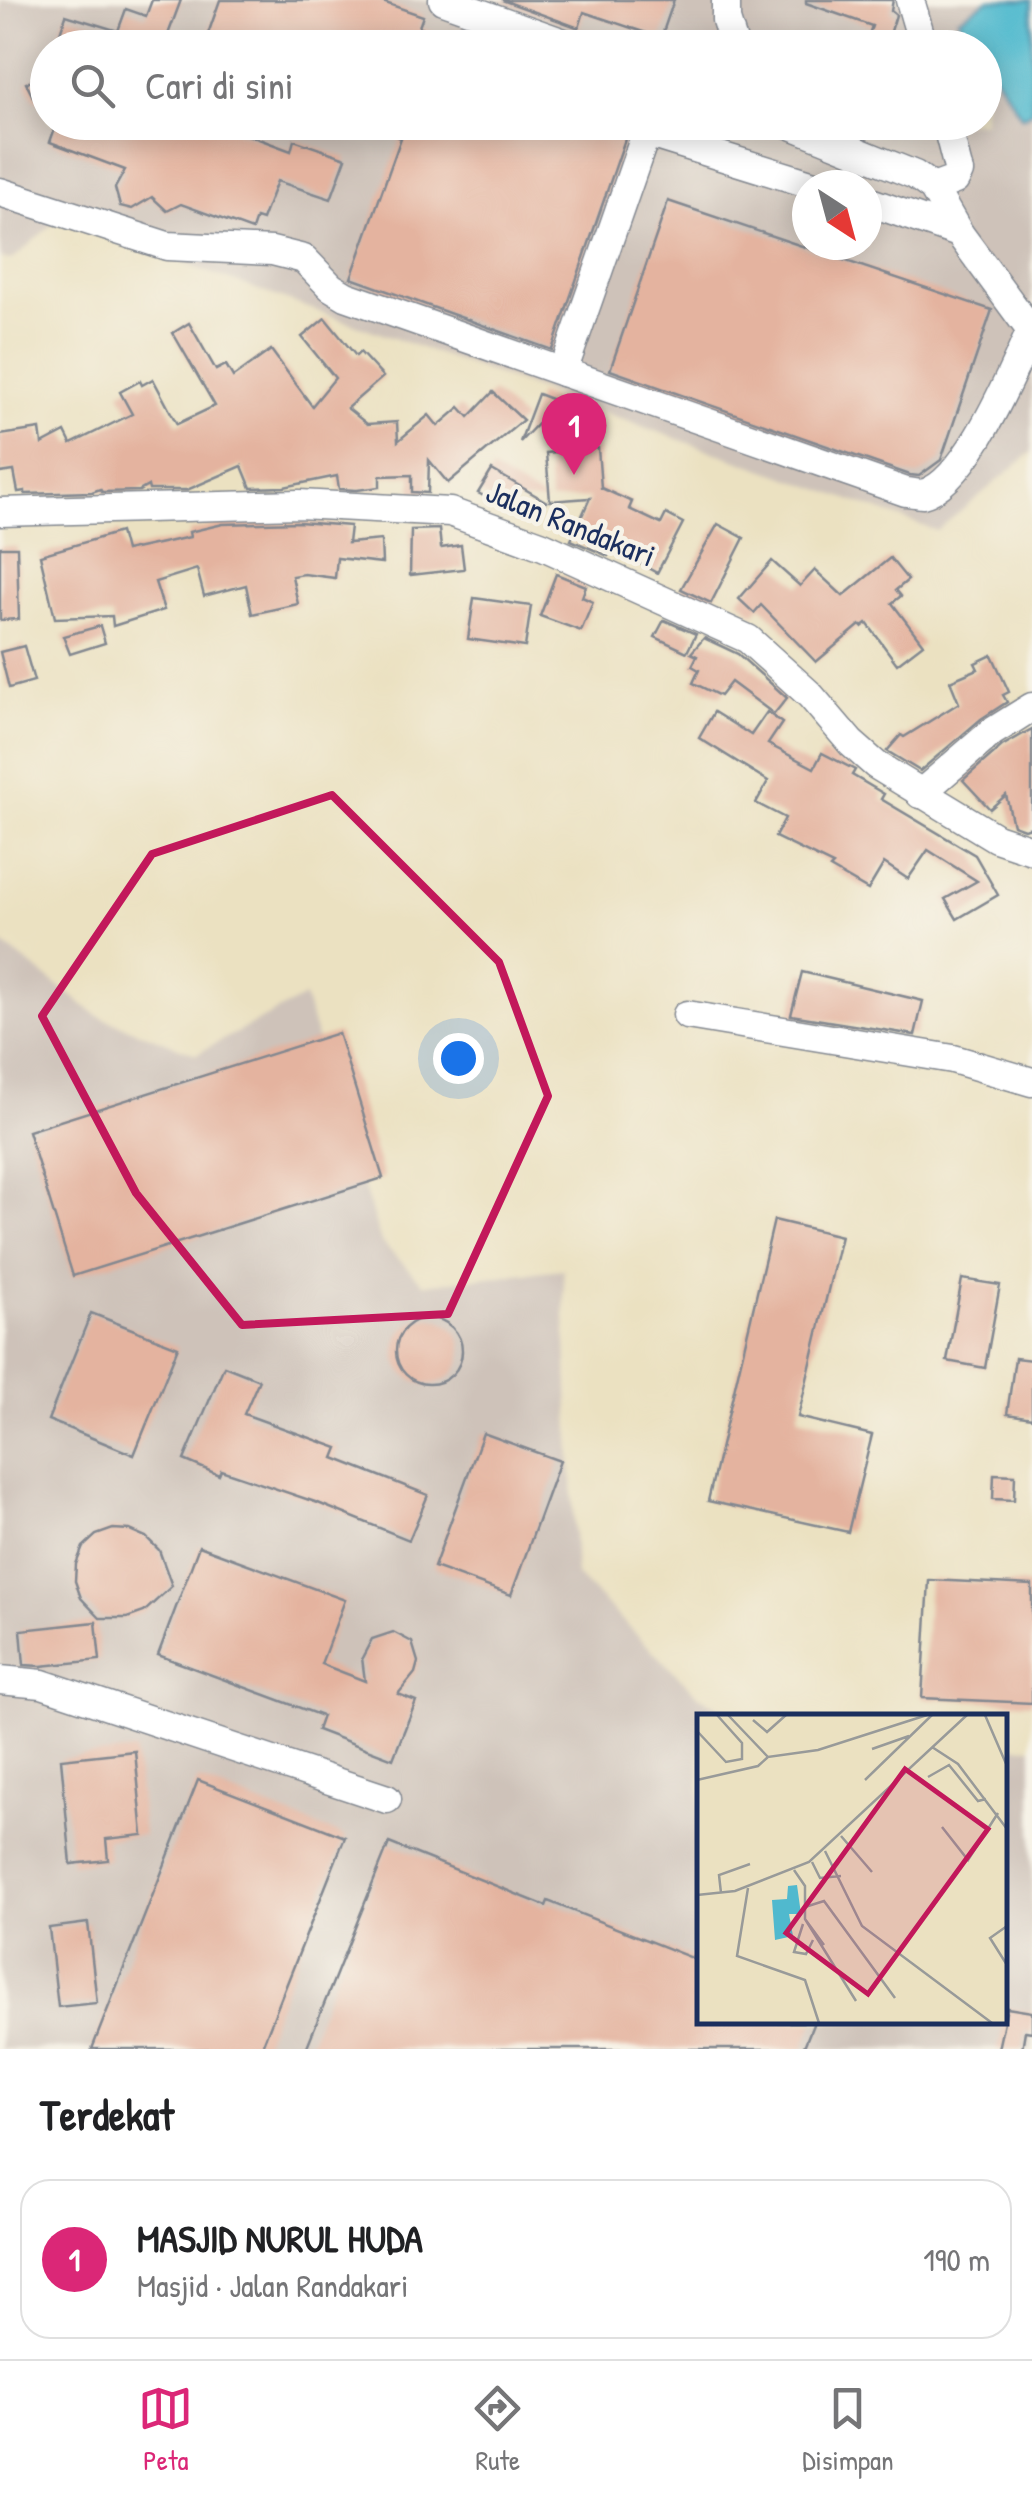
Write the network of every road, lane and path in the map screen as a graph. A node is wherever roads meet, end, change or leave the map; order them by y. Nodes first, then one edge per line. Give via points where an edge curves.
1 (443, 0) edge
2 (726, 0) edge
3 (910, 0) edge
4 (527, 30) edge
5 (729, 30) edge
6 (919, 30) edge
7 (644, 140) edge
8 (683, 140) edge
9 (828, 140) edge
10 (951, 140) edge
11 (792, 177) edge
12 (933, 188) junction
13 (0, 192) edge
14 (882, 207) edge
15 (959, 234) junction
16 (1032, 331) edge
17 (563, 372) junction
18 (0, 512) edge
19 (1032, 707) edge
20 (920, 794) junction
21 (1032, 850) edge
22 (687, 1015) dead end
23 (1032, 1082) edge
24 (0, 1680) edge
25 (387, 1799) dead end

1 - 4 street
2 - 5 street
3 - 6 street
7 - 17 street
8 - 11 street
9 - 12 street
10 - 12 street via 959,172
12 - 15 street
13 - 17 street via 166,246 272,250 304,259 346,296
14 - 15 street
15 - 16 street
16 - 17 street via 979,438 922,494
18 - 20 street, Jalan Randakari via 300,504 450,512 542,546 748,640 862,753
19 - 20 street
20 - 21 street, Jalan Randakari via 996,838
22 - 23 street via 953,1060
24 - 25 street via 42,1684

